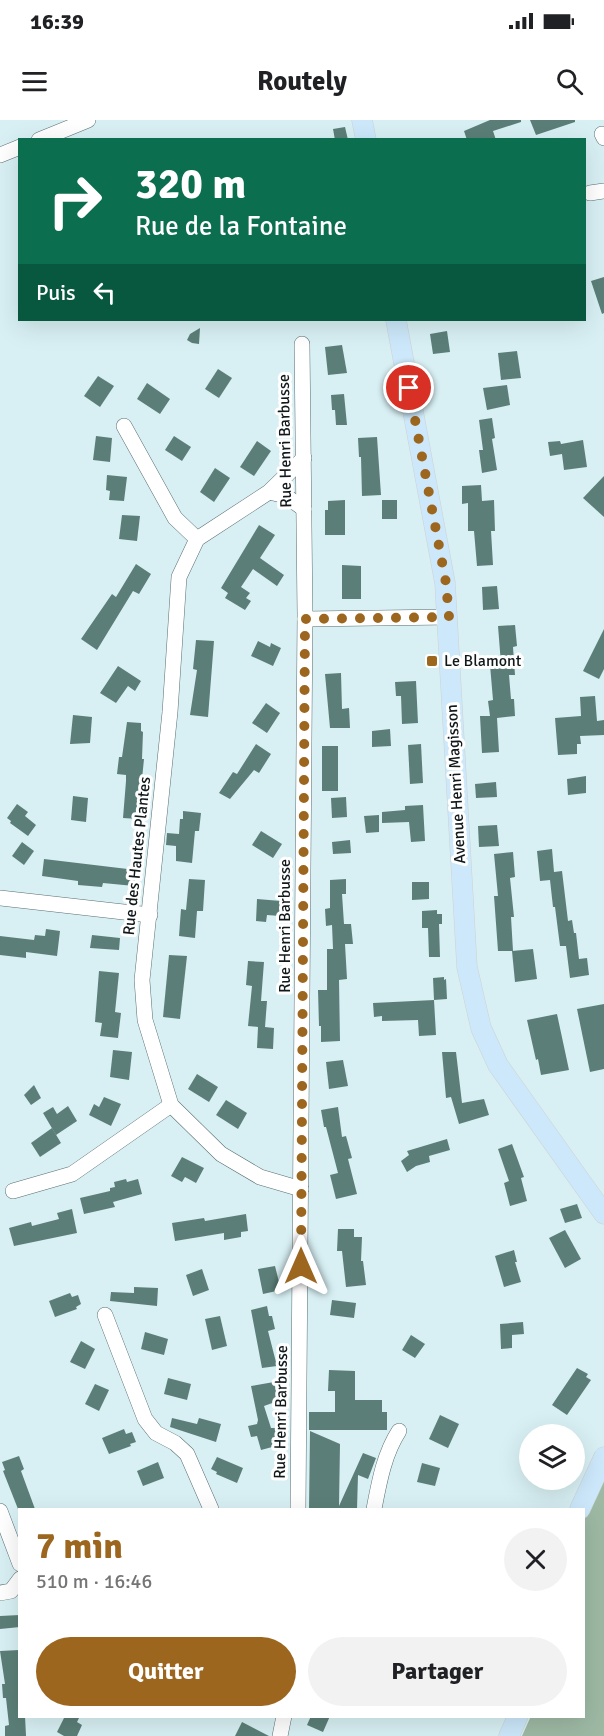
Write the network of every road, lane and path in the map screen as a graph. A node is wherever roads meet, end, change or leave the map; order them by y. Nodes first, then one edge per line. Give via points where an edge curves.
1 (87, 120) edge
2 (362, 120) edge
3 (44, 138) edge
4 (366, 138) edge
5 (18, 148) edge
6 (0, 155) edge
7 (396, 321) edge
8 (302, 344) dead end
9 (124, 426) dead end
10 (304, 458) junction
11 (269, 492) junction
12 (304, 509) junction
13 (197, 539) junction
14 (449, 617) junction
15 (305, 619) junction
16 (0, 898) edge
17 (150, 915) junction
18 (171, 1106) junction
19 (301, 1189) junction
20 (13, 1191) dead end
21 (604, 1215) edge
22 (105, 1315) dead end
23 (399, 1431) dead end
24 (604, 1457) edge
25 (211, 1508) edge
26 (298, 1508) edge
27 (374, 1508) edge
28 (580, 1508) edge
29 (0, 1511) edge
30 (18, 1558) edge
31 (18, 1582) edge
32 (0, 1593) edge
33 (284, 1718) edge
34 (517, 1718) edge
35 (280, 1736) edge
36 (509, 1736) edge

1 - 3 street
2 - 4 main road
5 - 6 street
7 - 14 main road, Avenue Henri Magisson via 446,583
8 - 10 street, Rue Henri Barbusse
9 - 13 street via 175,518
10 - 11 street
10 - 12 street, Rue Henri Barbusse
11 - 12 street via 286,496
11 - 13 street
12 - 15 street, Rue Henri Barbusse
13 - 17 street, Rue des Hautes Plantes via 179,577
14 - 15 street
14 - 21 main road, Avenue Henri Magisson via 467,967 481,1028 498,1065
15 - 19 street, Rue Henri Barbusse
16 - 17 street
17 - 18 street, Rue des Hautes Plantes via 142,980 145,1020
18 - 19 street, Rue des Hautes Plantes via 221,1154 260,1176
18 - 20 street via 72,1174
19 - 26 street, Rue Henri Barbusse
22 - 25 street via 145,1419 187,1454
23 - 27 street via 391,1442
24 - 28 main road
29 - 30 street
31 - 32 street via 11,1591
33 - 35 street
34 - 36 main road

